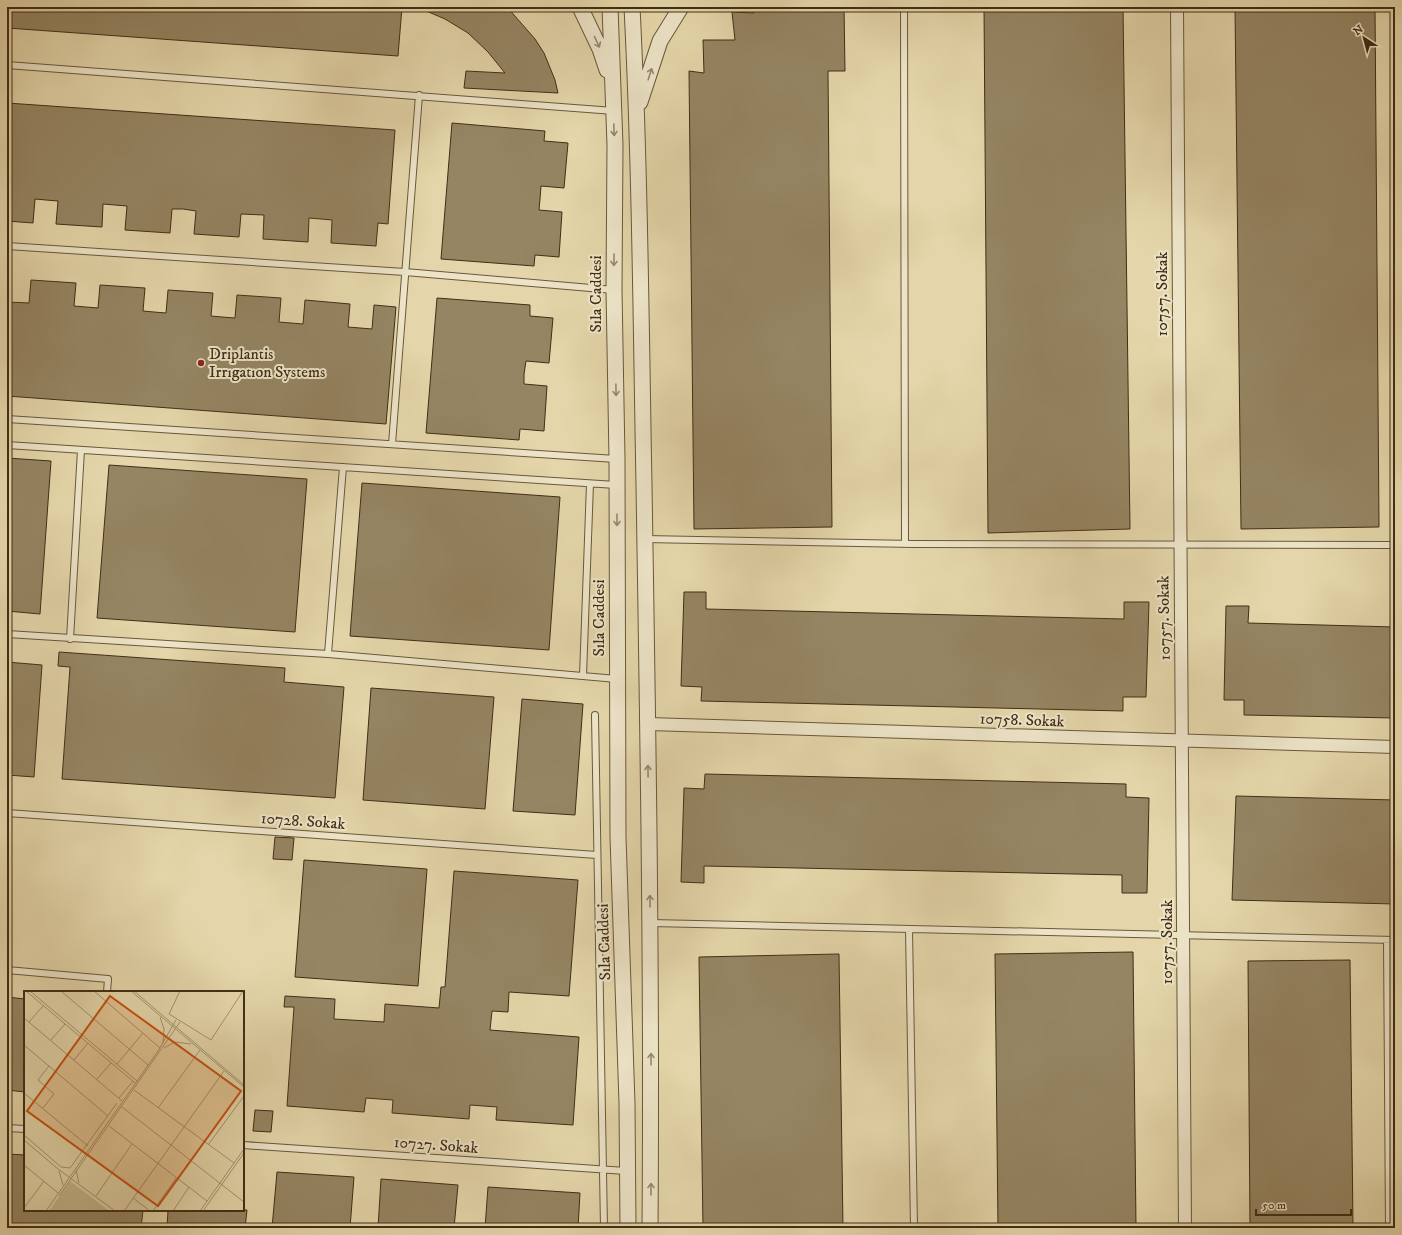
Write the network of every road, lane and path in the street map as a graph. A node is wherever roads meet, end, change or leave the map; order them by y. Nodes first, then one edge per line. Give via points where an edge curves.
1 (580, 7) edge
2 (610, 7) edge
3 (632, 7) edge
4 (681, 7) edge
5 (904, 7) edge
6 (1177, 7) edge
7 (7, 65) edge
8 (613, 89) junction
9 (419, 94) junction
10 (614, 110) junction
11 (637, 111) junction
12 (7, 246) edge
13 (405, 272) junction
14 (614, 290) junction
15 (7, 419) edge
16 (392, 444) junction
17 (7, 445) edge
18 (81, 450) junction
19 (617, 459) junction
20 (343, 467) junction
21 (590, 484) junction
22 (617, 486) junction
23 (645, 539) junction
24 (905, 544) junction
25 (1180, 544) junction
26 (1395, 546) edge
27 (7, 634) edge
28 (70, 639) junction
29 (328, 654) junction
30 (583, 676) junction
31 (617, 679) junction
32 (595, 715) dead end
33 (648, 724) junction
34 (1182, 741) junction
35 (1395, 747) edge
36 (7, 813) edge
37 (597, 855) junction
38 (650, 923) junction
39 (910, 929) junction
40 (1183, 935) junction
41 (1387, 940) junction
42 (1395, 940) edge
43 (7, 970) edge
44 (107, 991) edge
45 (7, 1128) edge
46 (24, 1130) edge
47 (244, 1145) edge
48 (603, 1170) junction
49 (628, 1171) junction
50 (604, 1228) edge
51 (628, 1228) edge
52 (650, 1228) edge
53 (914, 1228) edge
54 (1185, 1228) edge
55 (1389, 1228) edge

1 -> 8 street via 600,48
2 - 8 street, Sıla Caddesi
3 - 11 street
11 -> 4 street via 660,42
5 - 24 lane
6 - 25 street, 10757. Sokak
7 - 9 lane
8 - 10 street, Sıla Caddesi
9 - 10 lane
9 - 13 lane
10 -> 14 street, Sıla Caddesi
11 - 23 street
12 - 13 lane
13 - 14 lane
13 - 16 lane
14 -> 19 street, Sıla Caddesi
15 - 16 lane
16 - 19 lane
17 - 18 lane
18 - 20 lane
18 - 28 lane
19 - 22 street, Sıla Caddesi
20 - 21 lane
20 - 29 lane
21 - 22 lane
21 - 30 lane
22 -> 31 street, Sıla Caddesi
23 - 24 lane
23 - 33 street
24 - 25 lane
25 - 26 lane
25 - 34 street, 10757. Sokak
27 - 28 lane
28 - 29 lane
29 - 30 lane
30 - 31 lane
31 - 49 street, Sıla Caddesi via 618,837
32 - 37 lane
33 - 34 street, 10758. Sokak
38 -> 33 street
34 - 35 street, 10758. Sokak
34 - 40 street, 10757. Sokak
36 - 37 lane, 10728. Sokak
37 - 48 lane
38 - 39 lane
52 -> 38 street
39 - 40 lane
39 - 53 lane
40 - 41 lane
40 - 54 street, 10757. Sokak
41 - 42 lane
41 - 55 lane
43 - 44 lane via 108,979
45 - 46 lane
47 - 48 lane, 10727. Sokak
48 - 49 lane, 10727. Sokak
48 - 50 lane
49 - 51 street, Sıla Caddesi

